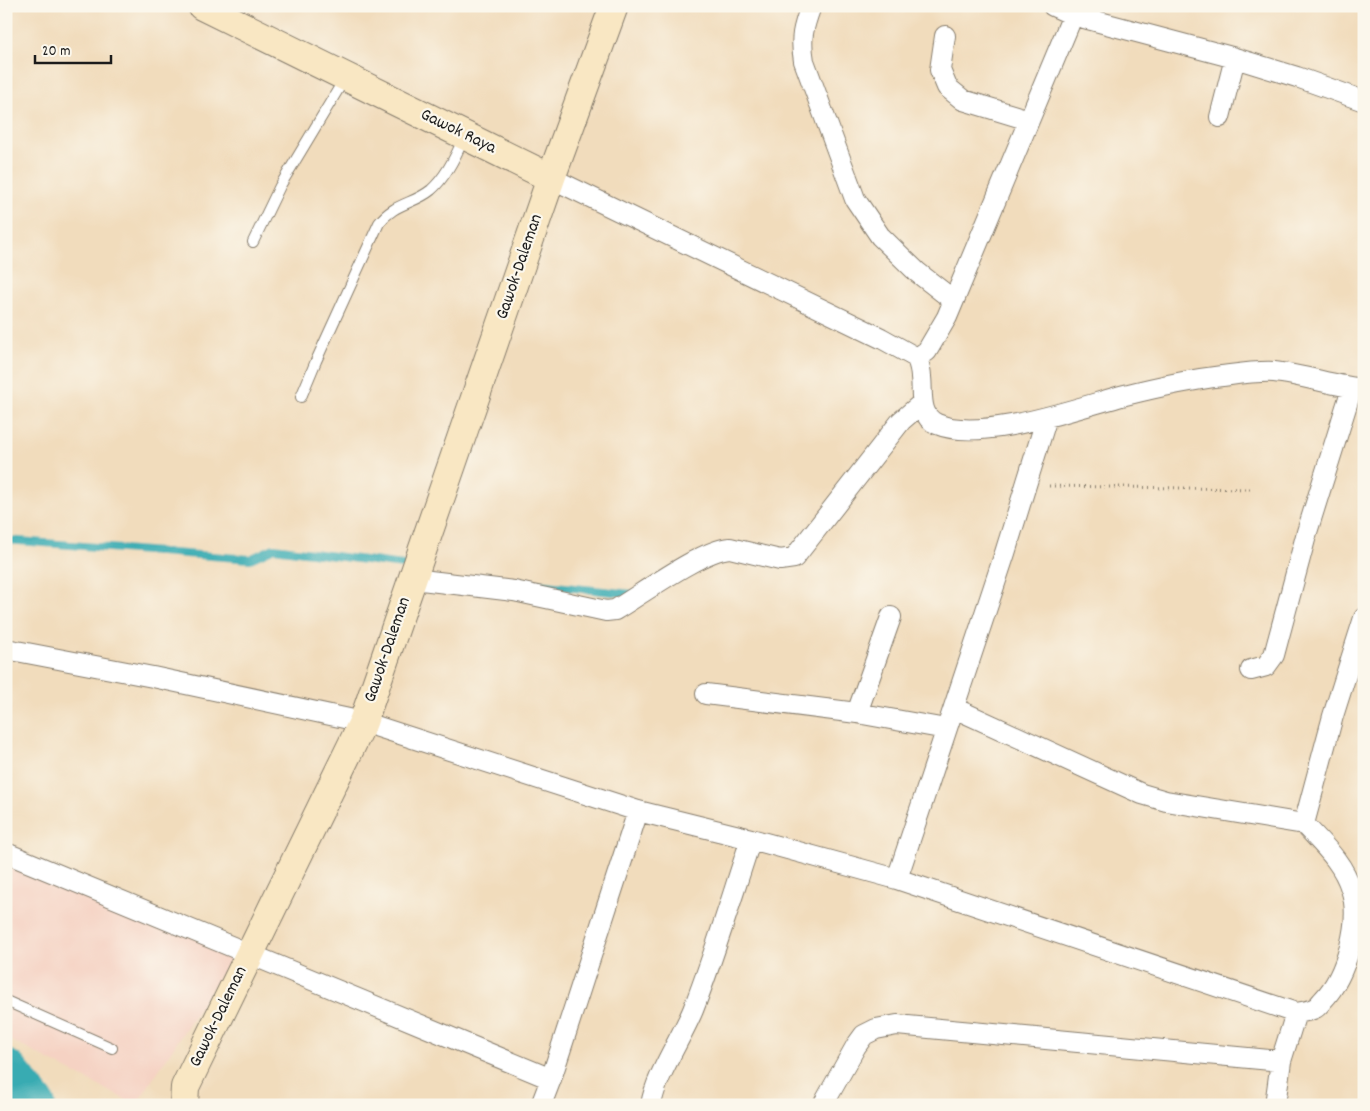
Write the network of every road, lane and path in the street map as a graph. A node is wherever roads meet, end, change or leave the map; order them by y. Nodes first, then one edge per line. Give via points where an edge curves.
1 (202, 6) edge
2 (614, 6) edge
3 (810, 6) edge
4 (1054, 6) edge
5 (1073, 15) junction
6 (945, 36) dead end
7 (1235, 58) junction
8 (346, 77) junction
9 (1364, 101) edge
10 (1220, 117) dead end
11 (1029, 120) junction
12 (465, 136) junction
13 (551, 178) junction
14 (253, 242) dead end
15 (947, 315) junction
16 (917, 358) junction
17 (1358, 388) edge
18 (302, 397) dead end
19 (922, 403) junction
20 (1047, 417) junction
21 (1026, 486) junction
22 (1252, 489) dead end
23 (413, 579) junction
24 (891, 617) dead end
25 (1364, 618) edge
26 (6, 648) edge
27 (1251, 670) dead end
28 (706, 694) dead end
29 (954, 708) junction
30 (857, 713) junction
31 (364, 722) junction
32 (946, 729) junction
33 (638, 811) junction
34 (1304, 824) junction
35 (751, 839) junction
36 (6, 852) edge
37 (897, 879) junction
38 (249, 954) junction
39 (6, 1001) edge
40 (1296, 1013) junction
41 (112, 1048) dead end
42 (1281, 1061) junction
43 (551, 1079) junction
44 (184, 1105) edge
45 (541, 1105) edge
46 (651, 1105) edge
47 (823, 1105) edge
48 (1275, 1105) edge

1 - 8 street, Gawok Raya
2 - 13 street
3 - 15 street via 801,45 804,61 854,198 880,236 917,272
4 - 5 street
5 - 7 street
5 - 11 street
6 - 11 street via 940,70 947,87 963,100
7 - 9 street
7 - 10 street
8 - 12 street, Gawok Raya
8 - 14 lane via 280,186
11 - 15 street
12 - 13 street, Gawok Raya
12 - 18 lane via 455,159 431,189 386,214 379,223
13 - 16 street via 855,324
13 - 23 street, Gawok-Daleman
15 - 16 street via 927,350
16 - 19 street
17 - 20 street via 1274,372 1229,375 1126,395
17 - 27 street via 1308,532 1274,655 1266,666
19 - 20 street via 935,424 958,429 984,430
19 - 23 street via 901,421 794,558 780,560 722,549 683,567 615,610 606,611 514,591
20 - 21 street
21 - 22 path
21 - 29 street
23 - 31 street, Gawok-Daleman
24 - 30 street
25 - 34 street
26 - 31 street
28 - 30 street
29 - 32 street
29 - 34 street via 1142,794 1166,801
30 - 32 street
31 - 33 street
31 - 38 street, Gawok-Daleman
32 - 37 street
33 - 35 street
33 - 43 street
34 - 40 street via 1341,865 1352,889 1356,910 1341,974 1315,1009
35 - 37 street
35 - 46 street via 702,988 657,1084
36 - 38 street
37 - 40 street
38 - 43 street
38 - 44 street, Gawok-Daleman via 185,1087
39 - 41 lane
40 - 42 street
42 - 47 street via 897,1025 876,1029 864,1036
42 - 48 street
43 - 45 street

